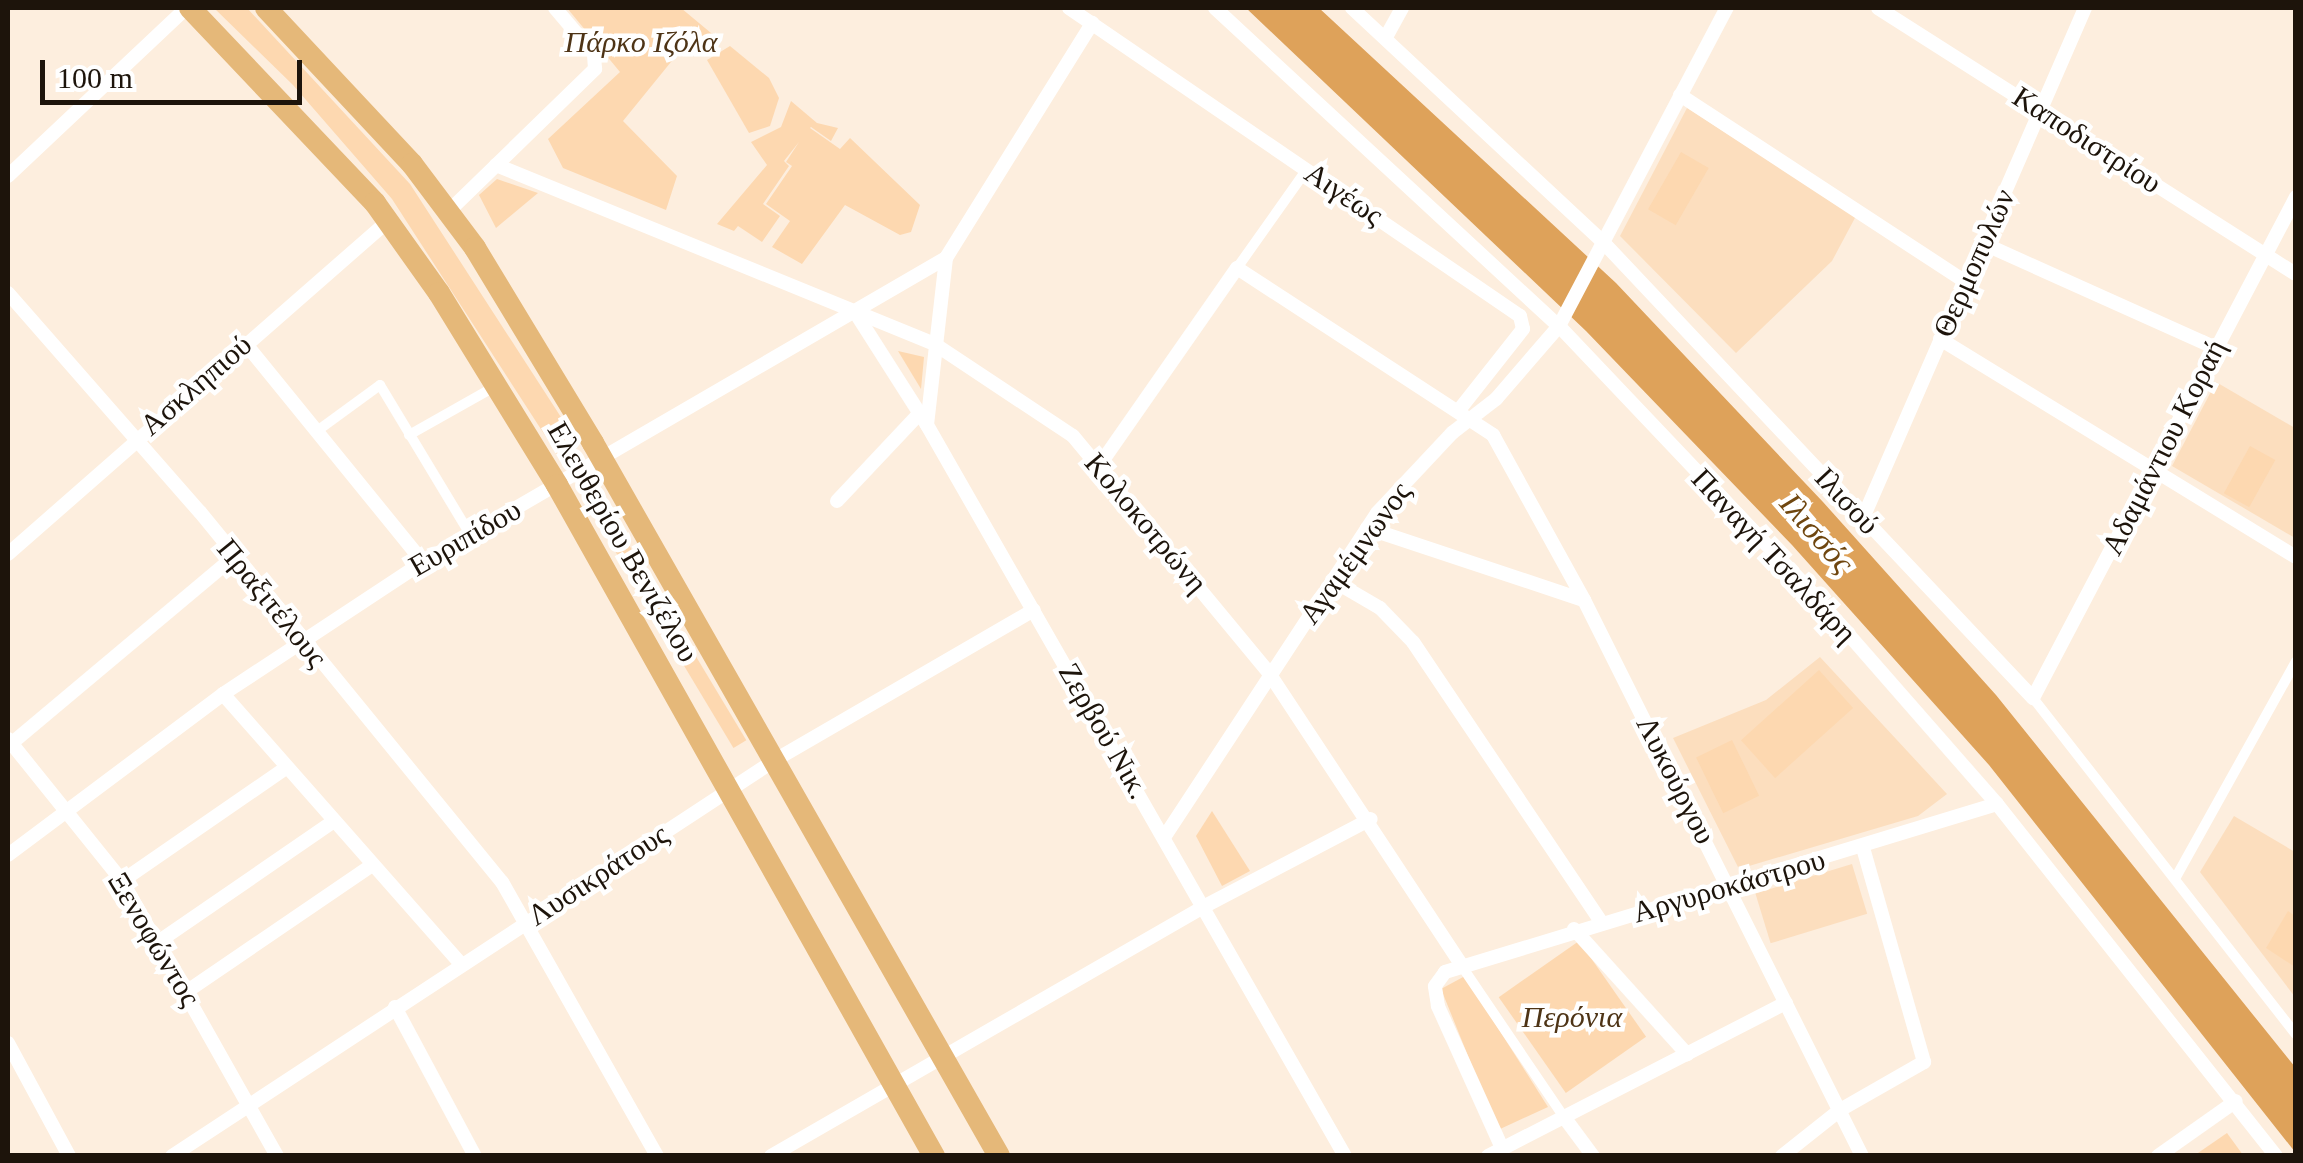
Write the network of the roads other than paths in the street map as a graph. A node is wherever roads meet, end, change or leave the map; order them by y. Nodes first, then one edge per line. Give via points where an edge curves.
1 (188, 8) edge
2 (266, 8) edge
3 (556, 8) edge
4 (1069, 8) edge
5 (1216, 8) edge
6 (1352, 8) edge
7 (1402, 8) edge
8 (1727, 8) edge
9 (1878, 8) edge
10 (2086, 8) edge
11 (1092, 23) junction
12 (1386, 37) junction
13 (1680, 94) junction
14 (2040, 110) junction
15 (496, 164) junction
16 (1307, 169) junction
17 (8, 176) edge
18 (2296, 197) edge
19 (449, 211) junction
20 (388, 221) junction
21 (1603, 242) junction
22 (1982, 244) junction
23 (2264, 254) junction
24 (946, 258) junction
25 (1237, 268) junction
26 (2296, 274) edge
27 (1966, 282) junction
28 (8, 293) edge
29 (854, 312) junction
30 (1561, 320) junction
31 (1940, 339) junction
32 (245, 343) junction
33 (936, 345) junction
34 (2216, 348) junction
35 (496, 386) junction
36 (1465, 414) junction
37 (923, 419) junction
38 (317, 431) junction
39 (409, 435) junction
40 (136, 438) junction
41 (603, 460) junction
42 (1100, 463) junction
43 (2153, 469) junction
44 (558, 485) junction
45 (837, 500) dead end
46 (1862, 518) junction
47 (1367, 528) junction
48 (470, 534) junction
49 (8, 554) edge
50 (2296, 557) edge
51 (234, 558) junction
52 (422, 562) junction
53 (1332, 580) junction
54 (1584, 600) junction
55 (1034, 610) junction
56 (300, 641) junction
57 (2296, 661) edge
58 (1269, 673) junction
59 (223, 694) junction
60 (2033, 698) junction
61 (10, 741) edge
62 (774, 760) junction
63 (286, 768) junction
64 (730, 790) junction
65 (1997, 804) junction
66 (68, 808) junction
67 (1371, 819) junction
68 (334, 821) junction
69 (1166, 836) junction
70 (1863, 848) junction
71 (8, 855) edge
72 (372, 864) junction
73 (2176, 877) junction
74 (122, 881) junction
75 (1728, 884) junction
76 (1205, 906) junction
77 (528, 920) junction
78 (1601, 922) junction
79 (1574, 929) junction
80 (158, 942) junction
81 (1460, 963) junction
82 (461, 964) junction
83 (186, 992) junction
84 (1786, 1003) junction
85 (395, 1007) junction
86 (2296, 1035) edge
87 (8, 1043) edge
88 (1687, 1054) junction
89 (943, 1056) junction
90 (894, 1084) junction
91 (249, 1101) junction
92 (2236, 1102) junction
93 (1840, 1110) junction
94 (1564, 1117) junction
95 (1495, 1152) edge
96 (69, 1156) edge
97 (172, 1156) edge
98 (277, 1156) edge
99 (475, 1156) edge
100 (657, 1156) edge
101 (771, 1156) edge
102 (934, 1156) edge
103 (999, 1156) edge
104 (1345, 1156) edge
105 (1593, 1156) edge
106 (1782, 1156) edge
107 (1862, 1156) edge
108 (2158, 1156) edge
109 (2276, 1156) edge

1 - 17 street
1 - 20 main road, Ελευθερίου Βενιζέλου via 290,106
2 - 19 main road, Ελευθερίου Βενιζέλου via 334,75
3 - 15 street via 594,54 595,69
4 - 11 street, Αιγέως
5 - 30 street, Παναγή Τσαλδάρη
6 - 12 street, Ιλισού
7 - 12 street
8 - 13 street, Αγαμέμνωνος
9 - 14 street, Καποδιστρίου
10 - 14 street, Θερμοπυλών
11 - 16 street, Αιγέως
11 - 24 street, Ευριπίδου
12 - 21 street, Ιλισού
13 - 21 street, Αγαμέμνωνος
13 - 27 street
14 - 22 street, Θερμοπυλών
14 - 23 street, Καποδιστρίου
15 - 19 street
15 - 29 street, Κολοκοτρώνη
16 - 25 street
16 - 36 street, Αιγέως via 1523,320
18 - 23 street, Αδαμάντιου Κοραή
19 - 41 main road, Ελευθερίου Βενιζέλου
20 - 32 street, Ασκληπιού
20 - 35 main road, Ελευθερίου Βενιζέλου
21 - 30 street, Αγαμέμνωνος
21 - 46 street, Ιλισού
22 - 27 street, Θερμοπυλών
22 - 34 street
23 - 26 street, Καποδιστρίου
23 - 34 street, Αδαμάντιου Κοραή
24 - 29 street, Ευριπίδου
24 - 33 street, Ευριπίδου
25 - 36 street, Λυκούργου
25 - 42 street
27 - 31 street, Θερμοπυλών
28 - 40 street, Πραξιτέλους
29 - 33 street, Κολοκοτρώνη
29 - 37 street, Ζερβού Νικ.
29 - 41 street, Ευριπίδου
30 - 36 street, Αγαμέμνωνος via 1496,399
30 - 65 street, Παναγή Τσαλδάρη
31 - 43 street
31 - 46 street, Θερμοπυλών
32 - 38 street
32 - 40 street, Ασκληπιού
33 - 37 street, Ευριπίδου
33 - 42 street, Κολοκοτρώνη via 1009,390
34 - 43 street, Αδαμάντιου Κοραή
35 - 39 street
35 - 44 main road, Ελευθερίου Βενιζέλου
36 - 47 street, Αγαμέμνωνος
36 - 54 street, Λυκούργου via 1510,457
37 - 45 street
37 - 55 street, Ζερβού Νικ.
38 - 39 street via 380,385
38 - 52 street
39 - 48 street
40 - 49 street, Ασκληπιού
40 - 51 street, Πραξιτέλους
41 - 44 street, Ευριπίδου
41 - 62 main road, Ελευθερίου Βενιζέλου
42 - 58 street, Κολοκοτρώνη
43 - 50 street
43 - 60 street, Αδαμάντιου Κοραή
44 - 48 street, Ευριπίδου
44 - 64 main road, Ελευθερίου Βενιζέλου
46 - 60 street, Ιλισού
47 - 53 street, Αγαμέμνωνος
47 - 54 street
48 - 52 street, Ευριπίδου
51 - 56 street, Πραξιτέλους
51 - 61 street
52 - 56 street, Ευριπίδου
53 - 58 street, Αγαμέμνωνος
53 - 78 street via 1380,608 1413,642
54 - 75 street, Λυκούργου
55 - 62 street, Λυσικράτους
55 - 69 street, Ζερβού Νικ.
56 - 59 street, Ευριπίδου
56 - 77 street, Πραξιτέλους
57 - 73 street
58 - 67 street, Κολοκοτρώνη
58 - 69 street, Αγαμέμνωνος
59 - 63 street
59 - 66 street, Ευριπίδου
60 - 73 street, Ιλισού
61 - 66 street, Ξενοφώντος
62 - 64 street, Λυσικράτους
62 - 89 main road, Ελευθερίου Βενιζέλου
63 - 68 street
63 - 74 street
64 - 77 street, Λυσικράτους
64 - 90 main road, Ελευθερίου Βενιζέλου
65 - 70 street, Αργυροκάστρου
65 - 92 street, Παναγή Τσαλδάρη
66 - 71 street, Ευριπίδου
66 - 74 street, Ξενοφώντος
67 - 76 street
67 - 81 street, Κολοκοτρώνη
68 - 72 street
68 - 80 street
69 - 76 street, Ζερβού Νικ.
70 - 75 street, Αργυροκάστρου
70 - 93 street via 1924,1062
72 - 82 street
72 - 83 street
73 - 86 street, Ιλισού
74 - 80 street, Ξενοφώντος
75 - 78 street, Αργυροκάστρου
75 - 84 street, Λυκούργου
76 - 89 street
76 - 104 street, Ζερβού Νικ.
77 - 82 street, Λυσικράτους
77 - 100 street, Πραξιτέλους
78 - 79 street, Αργυροκάστρου
79 - 81 street, Αργυροκάστρου
79 - 88 street
80 - 83 street, Ξενοφώντος
81 - 94 street
81 - 95 street via 1439,977 1435,996
82 - 85 street, Λυσικράτους
83 - 91 street, Ξενοφώντος
84 - 88 street
84 - 93 street, Λυκούργου
85 - 91 street, Λυσικράτους
85 - 99 street
87 - 96 street
88 - 94 street
89 - 90 street
89 - 103 main road, Ελευθερίου Βενιζέλου
90 - 101 street
90 - 102 main road, Ελευθερίου Βενιζέλου
91 - 97 street, Λυσικράτους
91 - 98 street, Ξενοφώντος
92 - 108 street
92 - 109 street, Παναγή Τσαλδάρη
93 - 106 street
93 - 107 street, Λυκούργου
94 - 95 street
94 - 105 street

